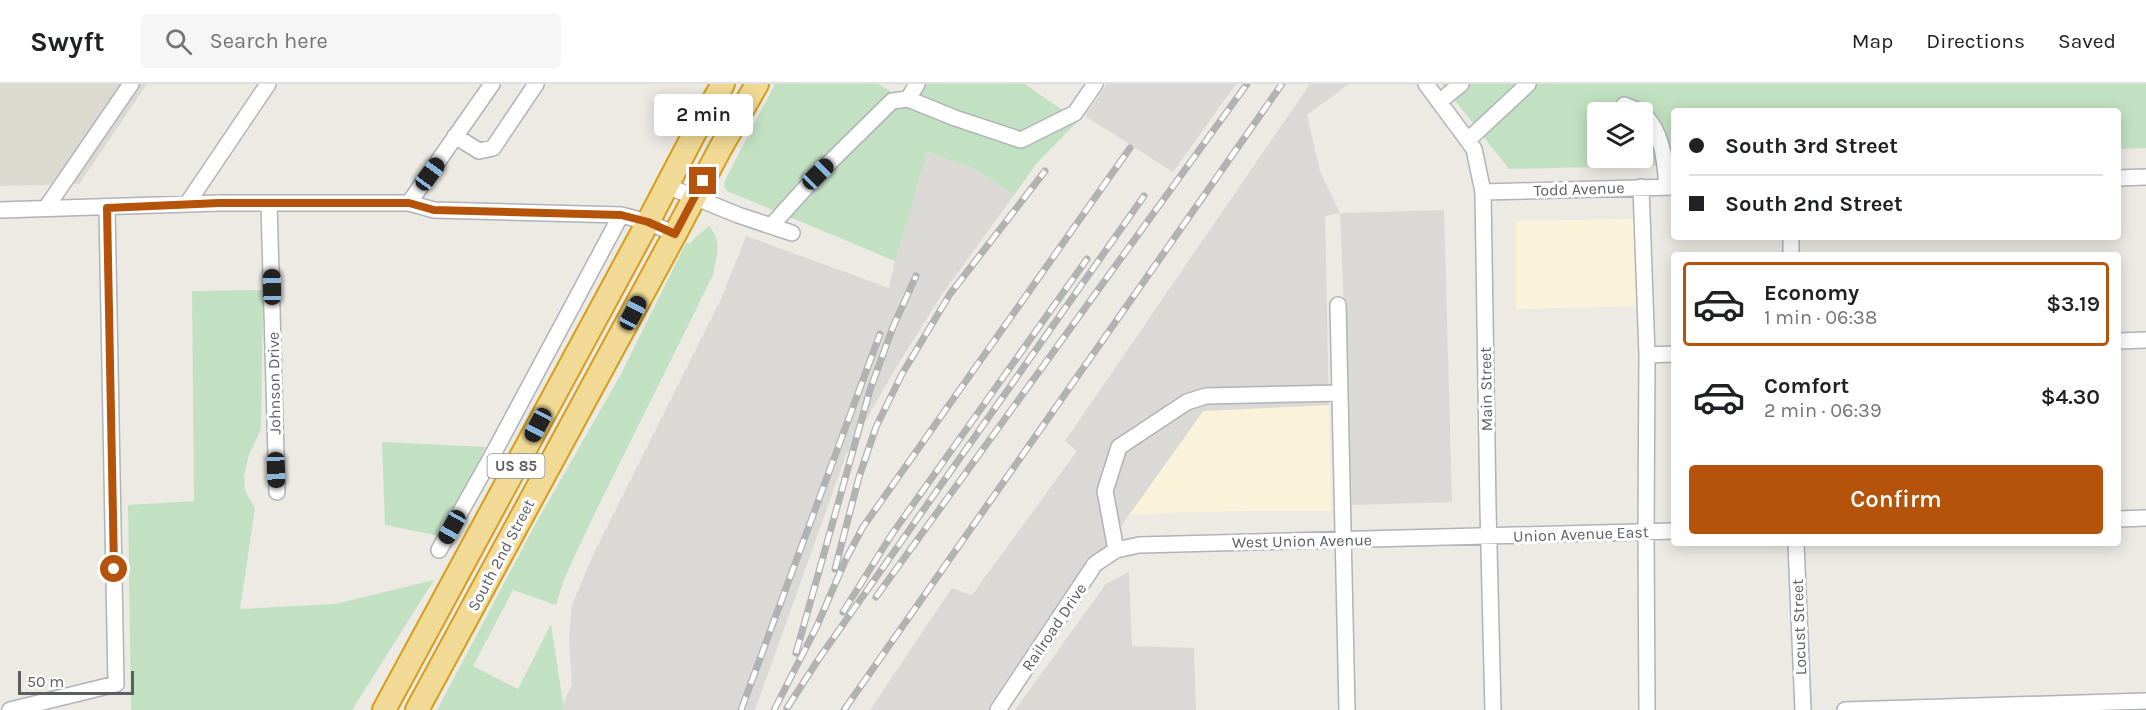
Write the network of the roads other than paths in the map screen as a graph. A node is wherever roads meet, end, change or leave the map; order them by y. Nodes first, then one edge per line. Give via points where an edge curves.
1 (131, 84) edge
2 (268, 84) edge
3 (492, 84) edge
4 (536, 84) edge
5 (723, 84) edge
6 (757, 84) edge
7 (917, 84) edge
8 (1095, 84) edge
9 (1426, 84) edge
10 (1461, 84) edge
11 (1528, 84) edge
12 (908, 99) junction
13 (1439, 102) junction
14 (1653, 124) edge
15 (455, 136) junction
16 (1468, 140) junction
17 (2146, 177) edge
18 (2121, 178) edge
19 (667, 186) junction
20 (1641, 187) junction
21 (1670, 187) edge
22 (1483, 192) junction
23 (694, 198) junction
24 (269, 203) junction
25 (409, 203) junction
26 (187, 204) junction
27 (46, 208) junction
28 (107, 208) junction
29 (0, 210) edge
30 (621, 215) junction
31 (648, 222) junction
32 (771, 226) junction
33 (792, 233) dead end
34 (675, 234) junction
35 (1338, 305) dead end
36 (2146, 340) edge
37 (2121, 341) edge
38 (1671, 354) edge
39 (1647, 355) junction
40 (1340, 393) junction
41 (277, 492) dead end
42 (2146, 518) edge
43 (2121, 519) edge
44 (1671, 531) edge
45 (1646, 532) junction
46 (1489, 537) junction
47 (1344, 539) junction
48 (1796, 546) edge
49 (440, 550) dead end
50 (1116, 550) junction
51 (2146, 701) edge
52 (10, 710) edge
53 (384, 710) edge
54 (417, 710) edge
55 (998, 710) edge
56 (1347, 710) edge
57 (1493, 710) edge
58 (1647, 710) edge
59 (1803, 710) edge
60 (1845, 710) edge

1 - 27 street
2 - 26 street
3 - 15 street
4 - 15 street via 493,148 479,152
5 - 19 highway, South 2nd Street / US 85
6 - 23 highway, South 2nd Street / US 85
7 - 12 street
8 - 12 street via 1075,113 1022,140
9 - 13 street, Main Street
10 - 13 street
11 - 16 street
12 - 32 street via 892,101
13 - 16 street, Main Street
14 - 21 street
15 - 25 street
16 - 22 street, Main Street via 1474,149
17 - 18 street
19 - 23 street
19 - 31 highway, South 2nd Street / US 85
20 - 21 street, Todd Avenue
20 - 22 street, Todd Avenue
20 - 39 street
22 - 46 street, Main Street
23 - 32 street
23 - 34 highway, South 2nd Street / US 85
24 - 25 street
24 - 26 street
24 - 41 street, Johnson Drive
25 - 30 street via 434,210
26 - 28 street
27 - 28 street
27 - 29 street
28 - 52 street via 116,684
30 - 31 street
30 - 49 street
31 - 34 street
31 - 53 highway, South 2nd Street / US 85
32 - 33 street
34 - 54 highway, South 2nd Street / US 85
35 - 40 street
36 - 37 street
38 - 39 street
39 - 45 street
40 - 47 street
40 - 50 street via 1206,396 1187,402 1119,447 1105,491
42 - 43 street
44 - 45 street, Union Avenue East
45 - 46 street, Union Avenue East
45 - 58 street
46 - 47 street, West Union Avenue
46 - 57 street, Main Street
47 - 50 street, West Union Avenue
47 - 56 street
48 - 59 street, Locust Street
50 - 55 street, Railroad Drive via 1091,569
51 - 60 street

